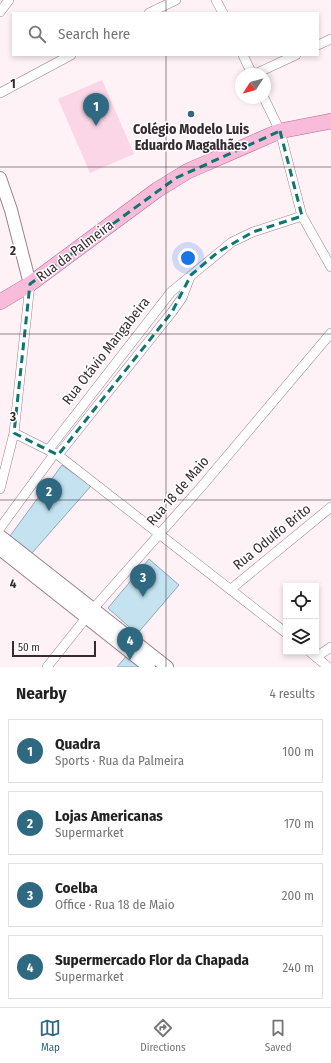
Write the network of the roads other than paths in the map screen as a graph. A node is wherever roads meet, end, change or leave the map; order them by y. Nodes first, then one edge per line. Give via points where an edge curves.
1 (9, 0) edge
2 (176, 0) edge
3 (216, 0) edge
4 (0, 12) edge
5 (151, 12) edge
6 (222, 12) edge
7 (331, 38) edge
8 (319, 44) edge
9 (69, 56) edge
10 (244, 56) edge
11 (294, 56) edge
12 (251, 68) edge
13 (267, 68) edge
14 (0, 94) edge
15 (267, 104) edge
16 (331, 121) edge
17 (280, 131) junction
18 (0, 178) edge
19 (302, 216) junction
20 (331, 267) edge
21 (191, 275) junction
22 (30, 284) junction
23 (0, 302) edge
24 (331, 333) edge
25 (104, 376) junction
26 (114, 384) junction
27 (14, 433) junction
28 (54, 452) junction
29 (0, 489) edge
30 (331, 507) edge
31 (0, 528) edge
32 (159, 534) junction
33 (0, 536) edge
34 (0, 549) edge
35 (231, 588) junction
36 (90, 613) junction
37 (283, 631) edge
38 (331, 647) edge
39 (319, 652) edge
40 (314, 655) edge
41 (47, 667) edge
42 (149, 667) edge
43 (167, 667) edge
44 (328, 667) edge

1 - 4 street
2 - 5 street
3 - 6 street
7 - 8 street
9 - 14 street
10 - 12 street
11 - 13 street
15 - 17 street
16 - 17 main road, Rua da Palmeira
17 - 19 street
17 - 22 main road, Rua da Palmeira via 176,178
18 - 22 street
19 - 20 street
19 - 21 street, Rua Otávio Mangabeira via 253,232 232,242
21 - 25 street, Rua Otávio Mangabeira via 161,303
21 - 26 street, Rua Otávio Mangabeira via 182,298
22 - 23 main road
22 - 27 street, Rua da Palmeira
24 - 32 street, Rua 18 de Maio
25 - 26 street
25 - 28 street, Rua Otávio Mangabeira
26 - 28 street, Rua Otávio Mangabeira
27 - 28 street
27 - 29 street, Rua da Palmeira
28 - 31 street, Rua Otávio Mangabeira
28 - 32 street
30 - 35 street, Rua Odulfo Brito
32 - 35 street
32 - 36 street, Rua 18 de Maio
33 - 36 street
34 - 36 street
35 - 37 street
36 - 41 street, Rua 18 de Maio
36 - 42 street
36 - 43 street
38 - 39 street
40 - 44 street

